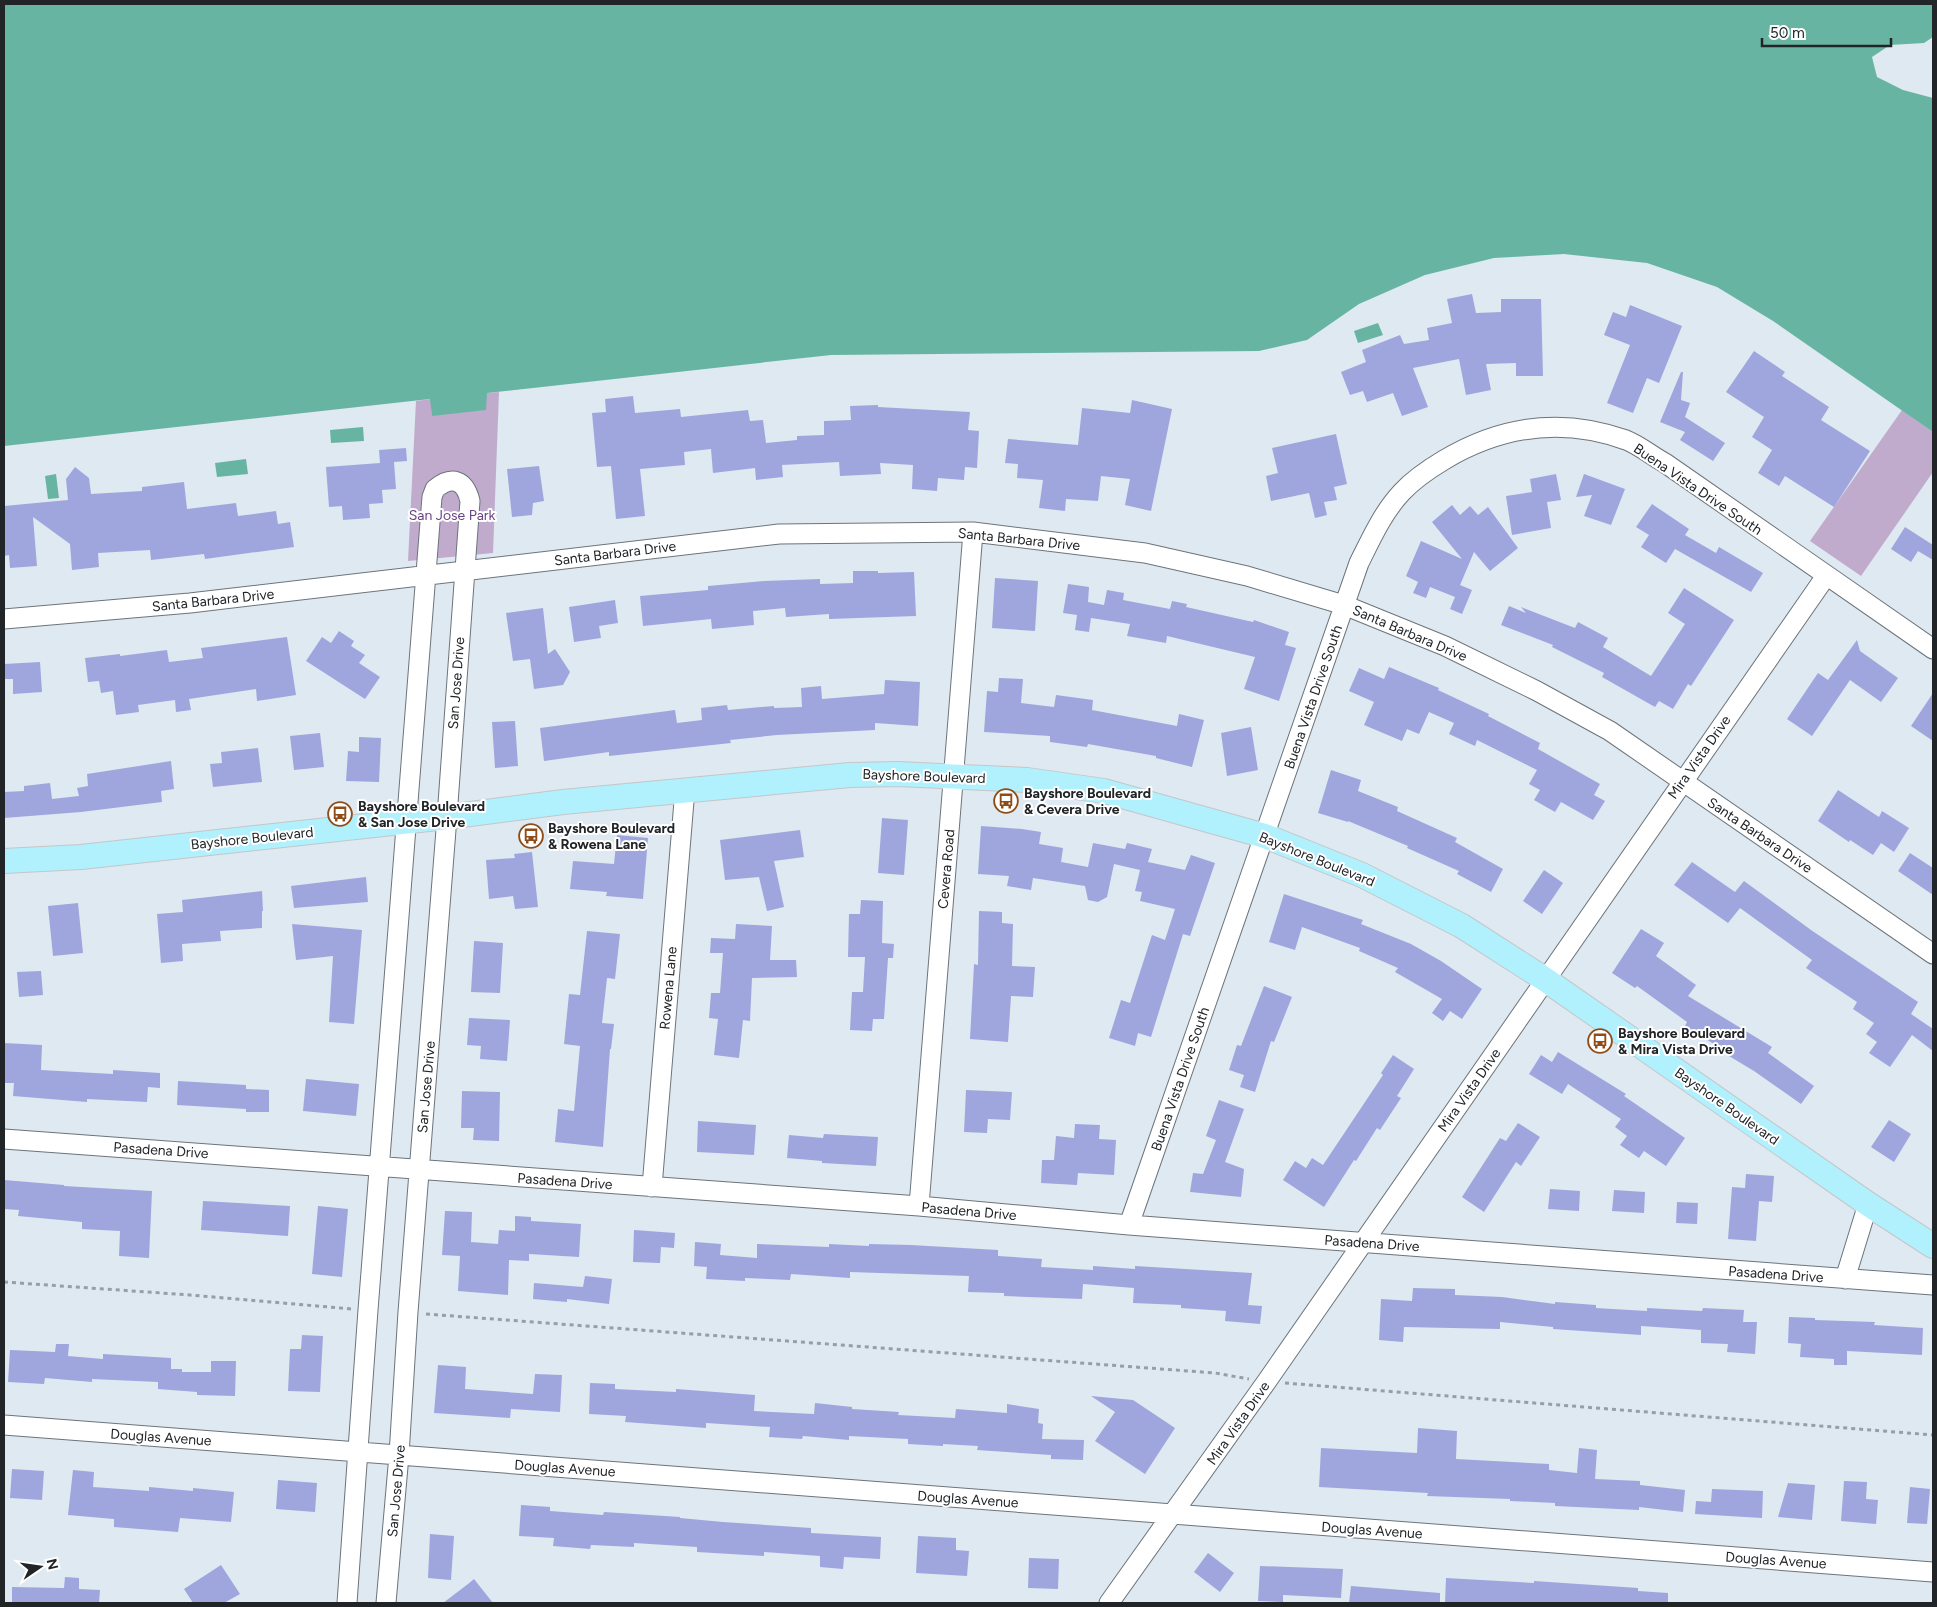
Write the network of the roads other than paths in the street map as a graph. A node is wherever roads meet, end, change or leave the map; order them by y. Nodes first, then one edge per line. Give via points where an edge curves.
1 (973, 532) junction
2 (464, 571) junction
3 (426, 575) junction
4 (1826, 576) junction
5 (1344, 606) junction
6 (4, 619) edge
7 (1933, 649) edge
8 (953, 776) junction
9 (1682, 781) junction
10 (685, 789) junction
11 (447, 817) junction
12 (407, 821) junction
13 (1265, 836) junction
14 (4, 862) edge
15 (1933, 954) edge
16 (1546, 980) junction
17 (4, 1139) edge
18 (380, 1166) junction
19 (419, 1169) junction
20 (652, 1187) junction
21 (1868, 1204) junction
22 (919, 1206) junction
23 (1129, 1225) junction
24 (1364, 1242) junction
25 (1933, 1246) edge
26 (1845, 1279) junction
27 (1933, 1285) edge
28 (4, 1425) edge
29 (358, 1452) junction
30 (399, 1455) junction
31 (1173, 1515) junction
32 (1933, 1572) edge
33 (347, 1603) edge
34 (386, 1603) edge
35 (1109, 1603) edge

1 - 2 street, Santa Barbara Drive via 778,534
1 - 5 street, Santa Barbara Drive via 1144,553 1247,576
1 - 8 street, Cevera Road
2 - 3 street, Santa Barbara Drive
2 - 3 street, San Jose Drive via 470,501 461,483 448,481 435,489 432,497
2 - 11 street, San Jose Drive
3 - 6 street, Santa Barbara Drive via 190,603
3 - 12 street
4 - 5 street, Buena Vista Drive South via 1665,463 1627,441 1583,429 1541,427 1501,434 1462,449 1425,471 1401,492 1379,523 1359,563
4 - 7 street, Buena Vista Drive South
4 - 9 street, Mira Vista Drive
5 - 9 street, Santa Barbara Drive via 1445,646 1537,691 1610,731
5 - 13 street, Buena Vista Drive South
8 - 10 main road, Bayshore Boulevard via 850,775
8 - 13 main road, Bayshore Boulevard via 1027,780 1104,791
8 - 22 street, Cevera Road
9 - 15 street, Santa Barbara Drive
9 - 16 street, Mira Vista Drive
10 - 11 main road, Bayshore Boulevard
10 - 20 street, Rowena Lane
11 - 12 main road, Bayshore Boulevard
11 - 19 street, San Jose Drive
12 - 14 main road, Bayshore Boulevard via 80,857
12 - 18 street
13 - 16 main road, Bayshore Boulevard via 1362,875 1462,926
13 - 23 street, Buena Vista Drive South
16 - 21 main road, Bayshore Boulevard
16 - 24 street, Mira Vista Drive
17 - 18 street, Pasadena Drive
18 - 19 street, Pasadena Drive
18 - 29 street
19 - 20 street, Pasadena Drive
19 - 30 street, San Jose Drive
20 - 22 street, Pasadena Drive
21 - 25 main road, Bayshore Boulevard
21 - 26 street
22 - 23 street, Pasadena Drive
23 - 24 street, Pasadena Drive
24 - 26 street, Pasadena Drive
24 - 31 street, Mira Vista Drive
26 - 27 street, Pasadena Drive
28 - 29 street, Douglas Avenue
29 - 30 street, Douglas Avenue
29 - 33 street
30 - 31 street, Douglas Avenue
30 - 34 street, San Jose Drive
31 - 32 street, Douglas Avenue
31 - 35 street, Mira Vista Drive

